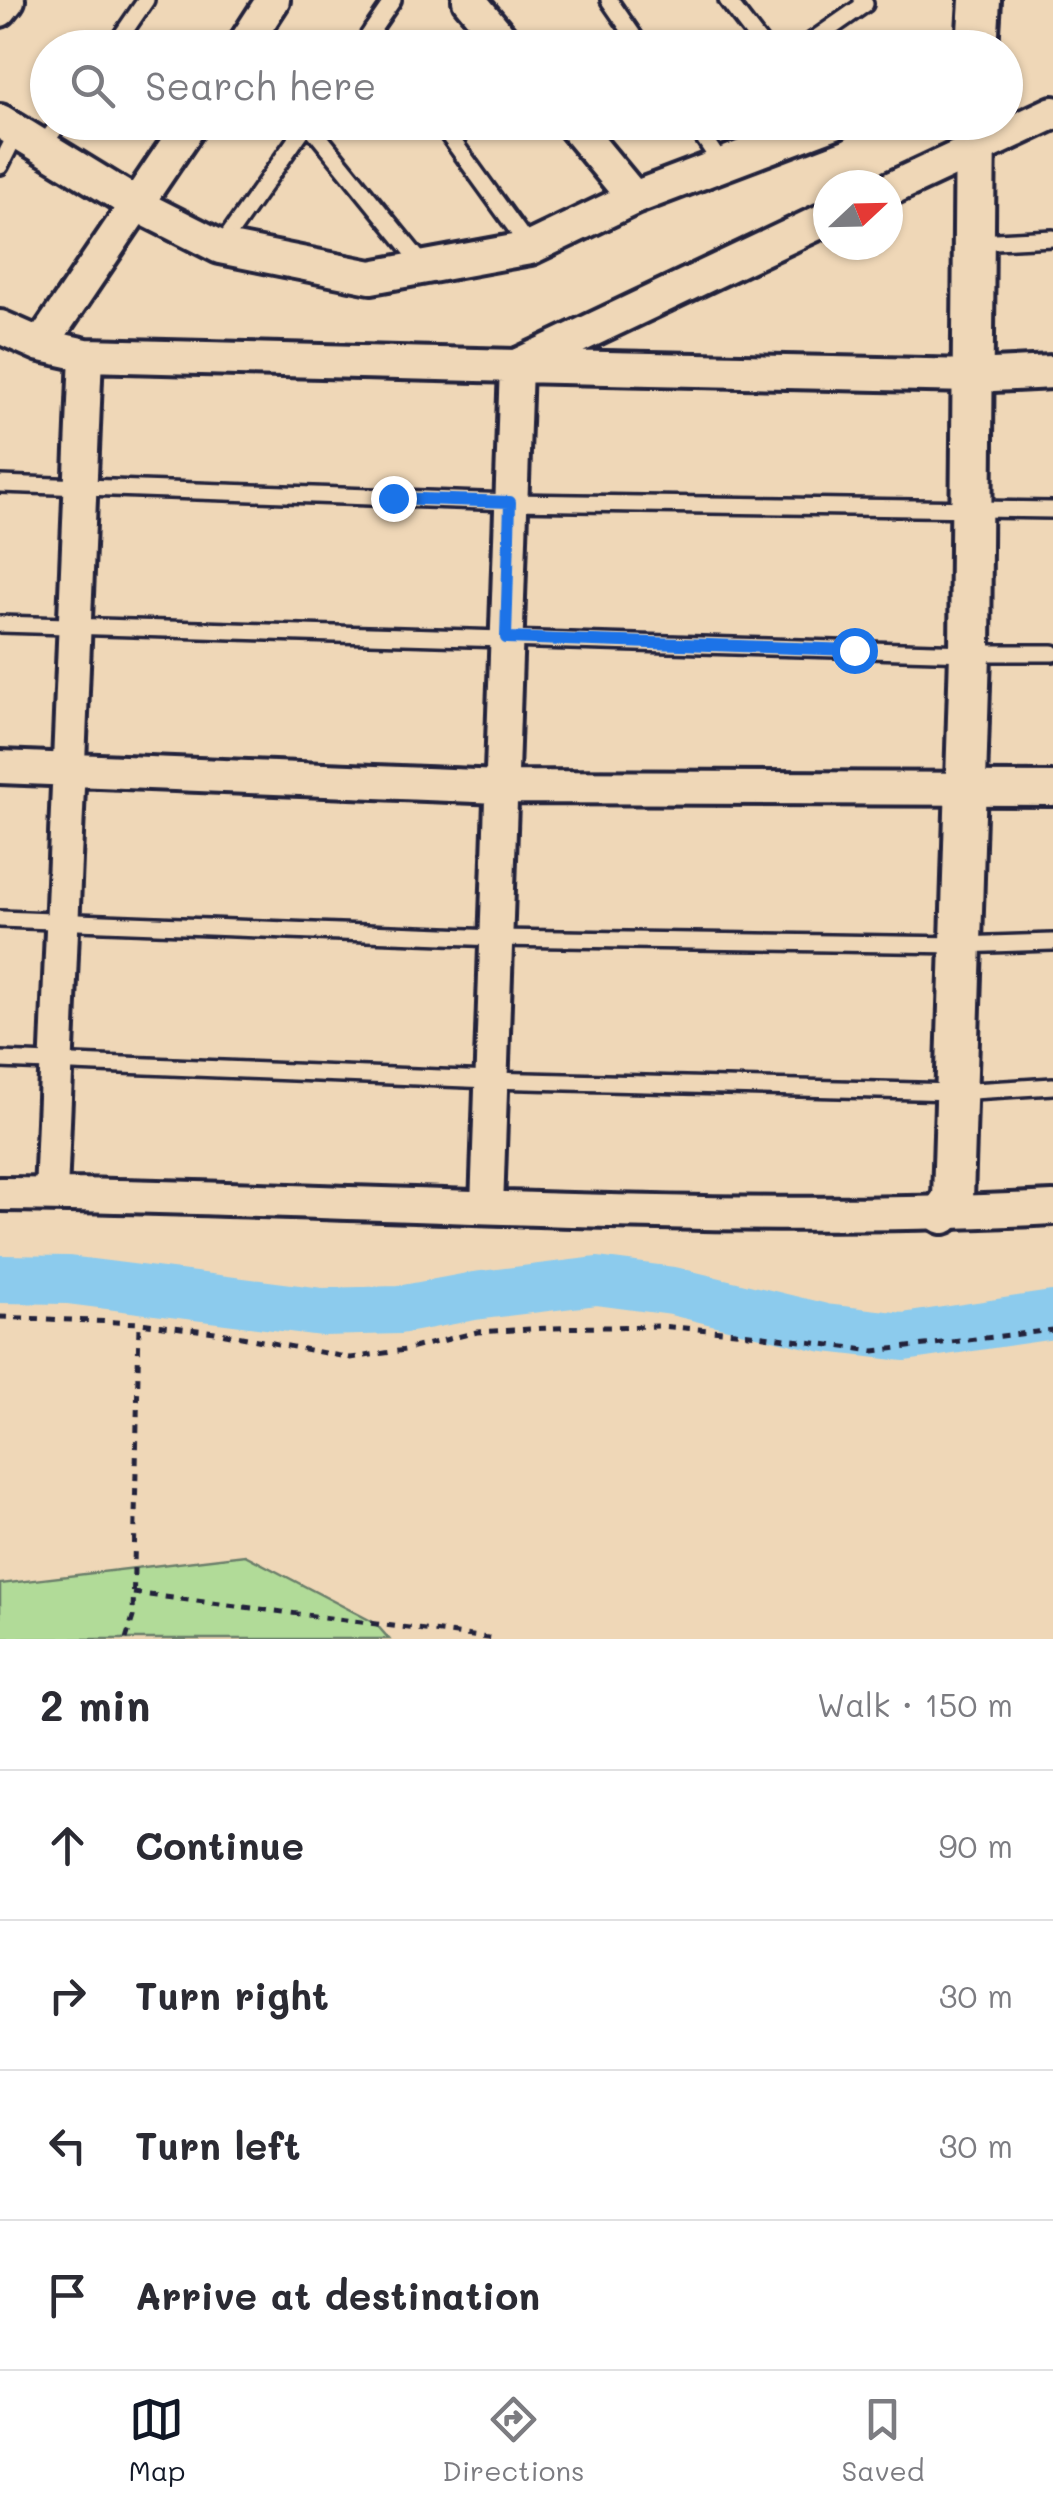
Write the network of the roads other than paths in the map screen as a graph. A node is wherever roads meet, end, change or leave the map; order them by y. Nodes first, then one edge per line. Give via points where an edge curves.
1 (8, 0) edge
2 (146, 0) edge
3 (273, 0) edge
4 (393, 0) edge
5 (469, 0) edge
6 (610, 0) edge
7 (727, 0) edge
8 (862, 0) edge
9 (980, 0) edge
10 (0, 10) edge
11 (125, 30) edge
12 (254, 30) edge
13 (372, 30) edge
14 (494, 30) edge
15 (630, 30) edge
16 (750, 30) edge
17 (828, 30) edge
18 (978, 30) edge
19 (1053, 113) edge
20 (1023, 122) edge
21 (30, 131) edge
22 (43, 140) edge
23 (180, 140) edge
24 (296, 140) edge
25 (322, 140) edge
26 (452, 140) edge
27 (586, 140) edge
28 (705, 140) edge
29 (785, 140) edge
30 (968, 140) edge
31 (974, 140) edge
32 (722, 165) junction
33 (0, 166) edge
34 (903, 181) edge
35 (634, 198) junction
36 (137, 205) junction
37 (813, 225) edge
38 (1053, 238) edge
39 (974, 242) junction
40 (220, 247) junction
41 (530, 248) junction
42 (424, 266) junction
43 (0, 327) edge
44 (41, 345) junction
45 (86, 355) junction
46 (516, 366) junction
47 (1053, 372) edge
48 (972, 376) junction
49 (0, 484) edge
50 (80, 485) junction
51 (510, 502) junction
52 (1053, 510) edge
53 (971, 511) junction
54 (0, 624) edge
55 (74, 628) junction
56 (506, 638) junction
57 (970, 653) junction
58 (1053, 653) edge
59 (0, 767) edge
60 (69, 769) junction
61 (501, 788) junction
62 (1053, 789) edge
63 (964, 791) junction
64 (0, 918) edge
65 (62, 920) junction
66 (496, 938) junction
67 (1053, 942) edge
68 (959, 945) junction
69 (0, 1060) edge
70 (56, 1061) junction
71 (491, 1080) junction
72 (1053, 1086) edge
73 (956, 1092) junction
74 (0, 1194) edge
75 (51, 1194) junction
76 (487, 1208) junction
77 (1053, 1208) edge
78 (943, 1214) junction

1 - 10 street
2 - 11 lane
3 - 12 street
4 - 13 lane
5 - 14 street
6 - 15 lane
7 - 16 lane
8 - 17 lane
9 - 18 street
19 - 20 street
21 - 33 lane
22 - 36 street
23 - 36 street
24 - 40 lane
25 - 42 lane
26 - 41 lane
27 - 35 street
28 - 32 lane
29 - 32 street
30 - 34 street
31 - 39 street
32 - 35 street
35 - 41 street
36 - 40 street
36 - 44 street
37 - 46 street
38 - 39 lane
39 - 48 street
40 - 42 street via 370,277
41 - 42 street
43 - 44 street
44 - 45 street
45 - 46 street
45 - 50 street
46 - 48 street
46 - 51 street
47 - 48 street
48 - 53 street
49 - 50 lane
50 - 51 lane
50 - 55 street
51 - 53 lane
51 - 56 street
52 - 53 lane
53 - 57 street
54 - 55 lane
55 - 56 lane
55 - 60 street
56 - 57 lane
56 - 61 street
57 - 58 lane
57 - 63 street
59 - 60 street
60 - 61 street
60 - 65 street
61 - 63 street
61 - 66 street
62 - 63 street
63 - 68 street
64 - 65 lane
65 - 66 lane
65 - 70 street
66 - 68 lane
66 - 71 street
67 - 68 lane
68 - 73 street
69 - 70 lane
70 - 71 lane
70 - 75 street
71 - 73 lane
71 - 76 street
72 - 73 lane
73 - 78 street via 953,1199
74 - 75 street
75 - 76 street
76 - 78 street
77 - 78 street

